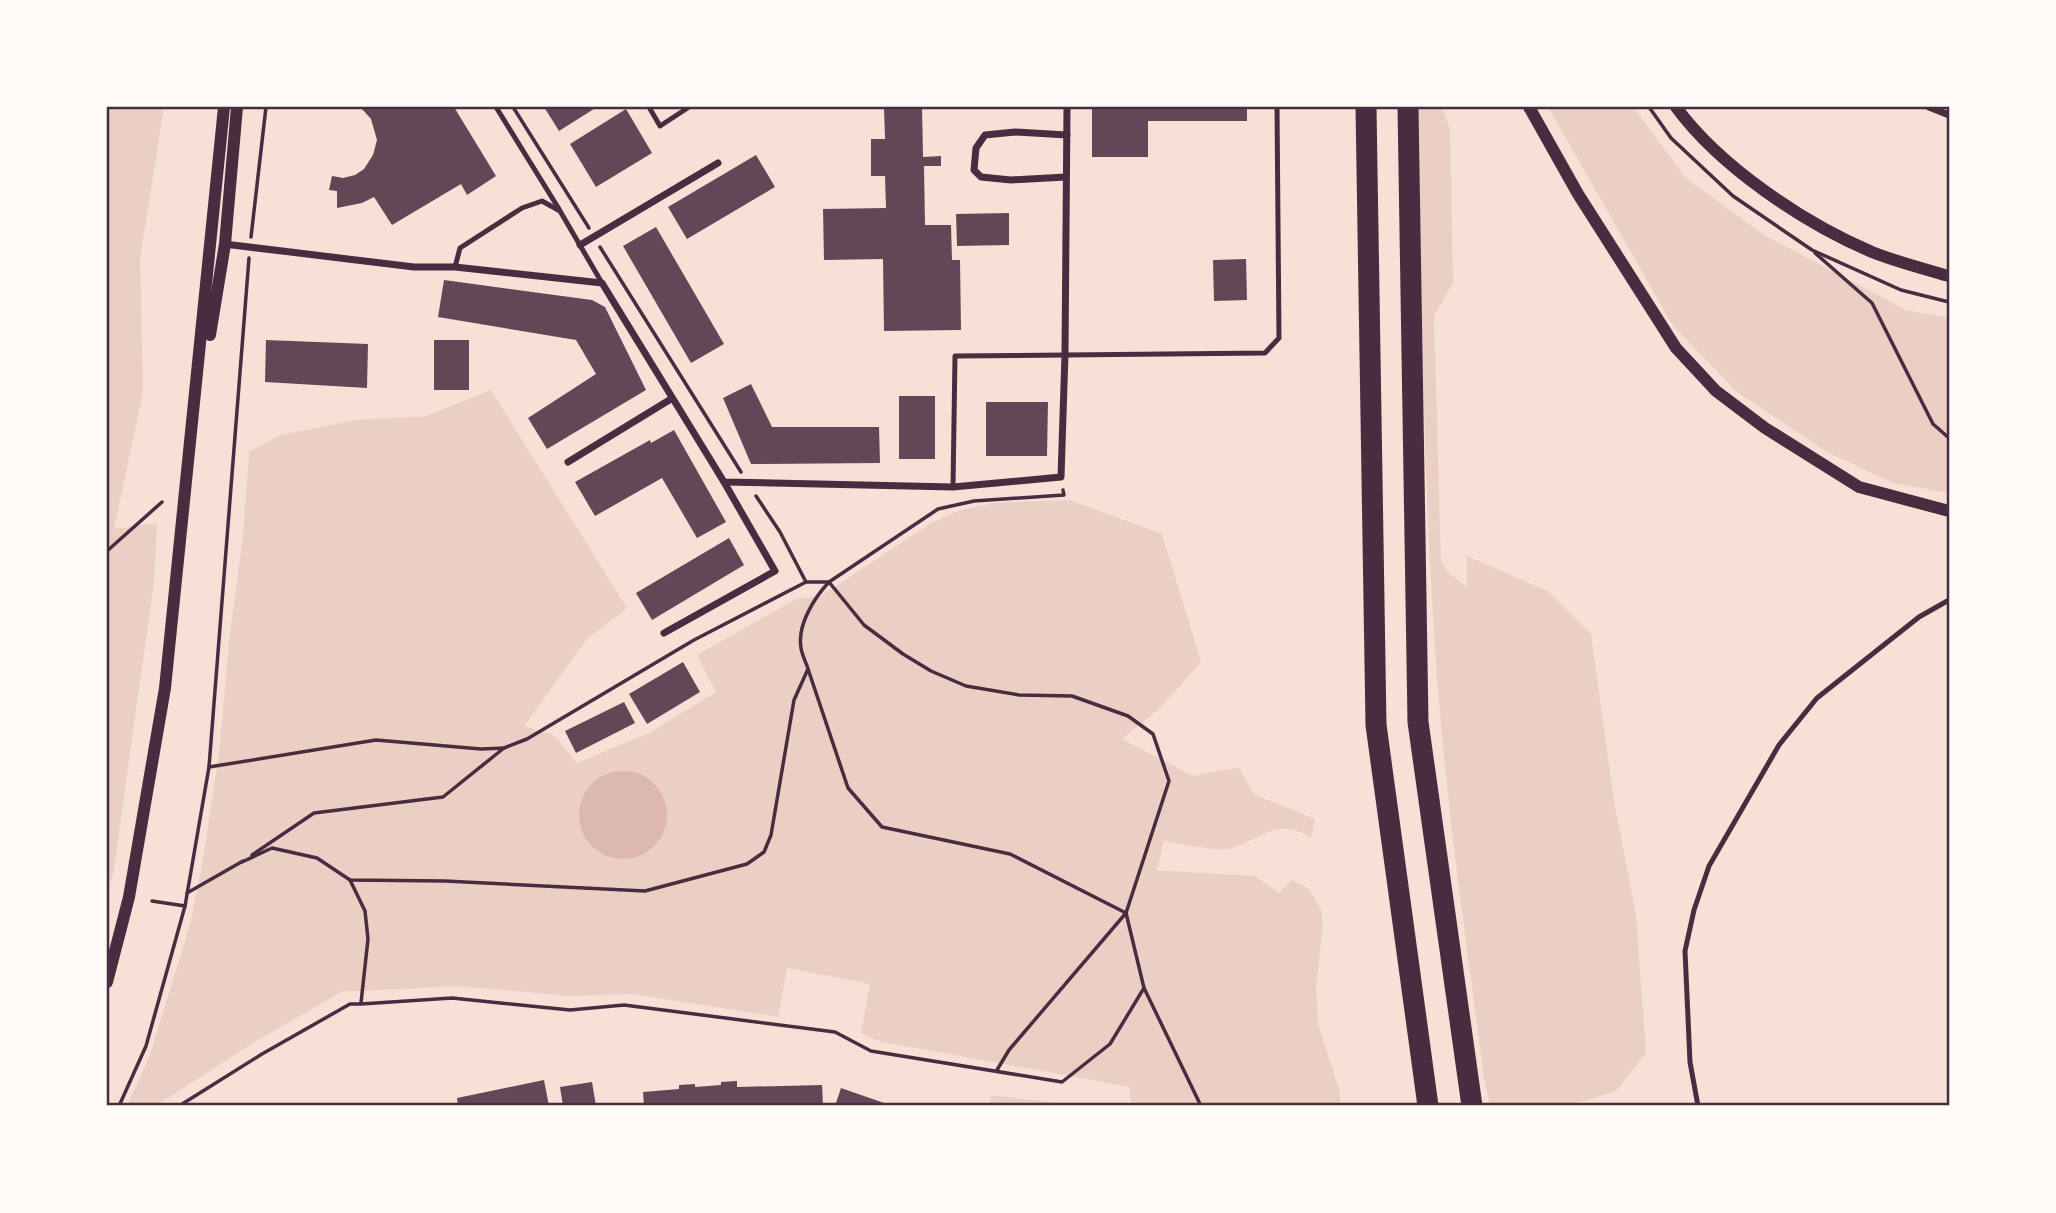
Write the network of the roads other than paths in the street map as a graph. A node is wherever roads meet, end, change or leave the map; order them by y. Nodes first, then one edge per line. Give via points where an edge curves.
1 (224, 107) edge
2 (237, 107) edge
3 (496, 107) edge
4 (649, 107) edge
5 (689, 107) edge
6 (1067, 107) edge
7 (1277, 107) edge
8 (1366, 107) edge
9 (1408, 107) edge
10 (1529, 107) edge
11 (1676, 107) edge
12 (1929, 107) edge
13 (1949, 116) edge
14 (1066, 135) junction
15 (718, 163) dead end
16 (1066, 177) junction
17 (560, 211) junction
18 (218, 243) junction
19 (580, 244) junction
20 (455, 267) junction
21 (1949, 276) edge
22 (601, 283) junction
23 (1065, 354) junction
24 (671, 399) junction
25 (568, 462) dead end
26 (724, 482) junction
27 (953, 488) junction
28 (1949, 511) edge
29 (1949, 600) edge
30 (664, 633) dead end
31 (107, 982) edge
32 (1428, 1106) edge
33 (1472, 1106) edge
34 (1698, 1106) edge

1 - 18 street
2 - 18 street
3 - 17 lane
4 - 5 lane via 660,126
6 - 14 street
7 - 23 lane via 1279,338 1265,353
8 - 32 highway via 1376,725
9 - 33 highway via 1418,722
10 - 28 street via 1577,194 1676,348 1716,391 1858,487
11 - 21 street via 1721,156 1823,228 1874,253
12 - 13 street
14 - 16 street
14 - 16 street via 985,135 976,148 974,170 981,177 1011,180
15 - 19 street
16 - 23 street
17 - 19 lane
17 - 20 lane via 542,201 522,208 460,248
18 - 20 street via 414,267
18 - 31 street via 165,688 129,897
19 - 22 lane
20 - 22 street
22 - 24 street
23 - 27 street via 1061,477
23 - 27 lane via 955,356
24 - 25 street
24 - 26 street
26 - 27 street
26 - 30 street via 775,571
29 - 34 lane via 1919,617 1817,698 1779,745 1709,866 1685,951 1690,1062

